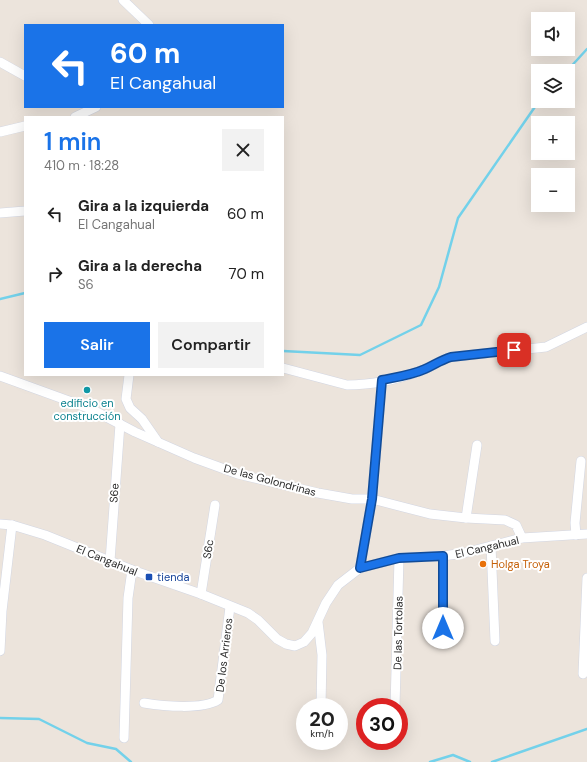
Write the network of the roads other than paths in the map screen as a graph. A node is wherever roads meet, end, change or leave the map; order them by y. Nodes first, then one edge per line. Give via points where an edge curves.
1 (123, 0) edge
2 (149, 24) edge
3 (0, 62) edge
4 (24, 75) edge
5 (94, 108) edge
6 (77, 116) edge
7 (24, 126) edge
8 (0, 132) edge
9 (24, 211) edge
10 (0, 213) edge
11 (587, 327) edge
12 (284, 368) edge
13 (0, 376) edge
14 (129, 376) edge
15 (382, 380) junction
16 (120, 424) junction
17 (158, 442) junction
18 (477, 445) dead end
19 (580, 461) dead end
20 (372, 499) junction
21 (215, 505) dead end
22 (466, 518) junction
23 (0, 524) edge
24 (12, 526) junction
25 (587, 534) edge
26 (576, 535) junction
27 (522, 538) junction
28 (491, 546) junction
29 (443, 556) junction
30 (399, 558) junction
31 (110, 561) junction
32 (360, 568) junction
33 (132, 570) junction
34 (587, 578) edge
35 (201, 594) junction
36 (230, 607) junction
37 (318, 622) junction
38 (494, 641) dead end
39 (443, 643) dead end
40 (0, 651) edge
41 (583, 674) dead end
42 (321, 698) edge
43 (395, 698) edge
44 (144, 703) dead end
45 (124, 738) dead end

1 - 2 street
3 - 4 street
5 - 6 street
7 - 8 street
9 - 10 street
11 - 15 street via 546,347 441,359 412,374
12 - 15 street via 347,385
13 - 16 street, De las Golondrinas via 91,409
14 - 17 street via 126,399 130,408 142,419
15 - 20 street
16 - 17 street, De las Golondrinas
16 - 31 street, S6e
17 - 20 street, De las Golondrinas via 194,458 252,478 352,499
18 - 22 street
19 - 26 street
20 - 22 street, De las Golondrinas via 430,514
20 - 32 street
21 - 35 street, S6c
22 - 27 street, De las Golondrinas via 505,520 516,525
23 - 24 street, El Cangahual
24 - 31 street, El Cangahual via 45,535
24 - 40 street
25 - 26 street, El Cangahual
26 - 27 street, El Cangahual
27 - 28 street, El Cangahual
28 - 29 street, El Cangahual
28 - 38 street
29 - 30 street, El Cangahual
29 - 39 street
30 - 32 street, El Cangahual
30 - 43 street, De las Tortolas
31 - 33 street, El Cangahual
32 - 37 street, El Cangahual via 338,585
33 - 35 street, El Cangahual
33 - 45 street via 128,598
34 - 41 street
35 - 36 street, El Cangahual
36 - 37 street, El Cangahual via 258,620 277,639 295,646 304,642
36 - 44 street, De los Arrieros via 218,700 177,707
37 - 42 street via 322,655

